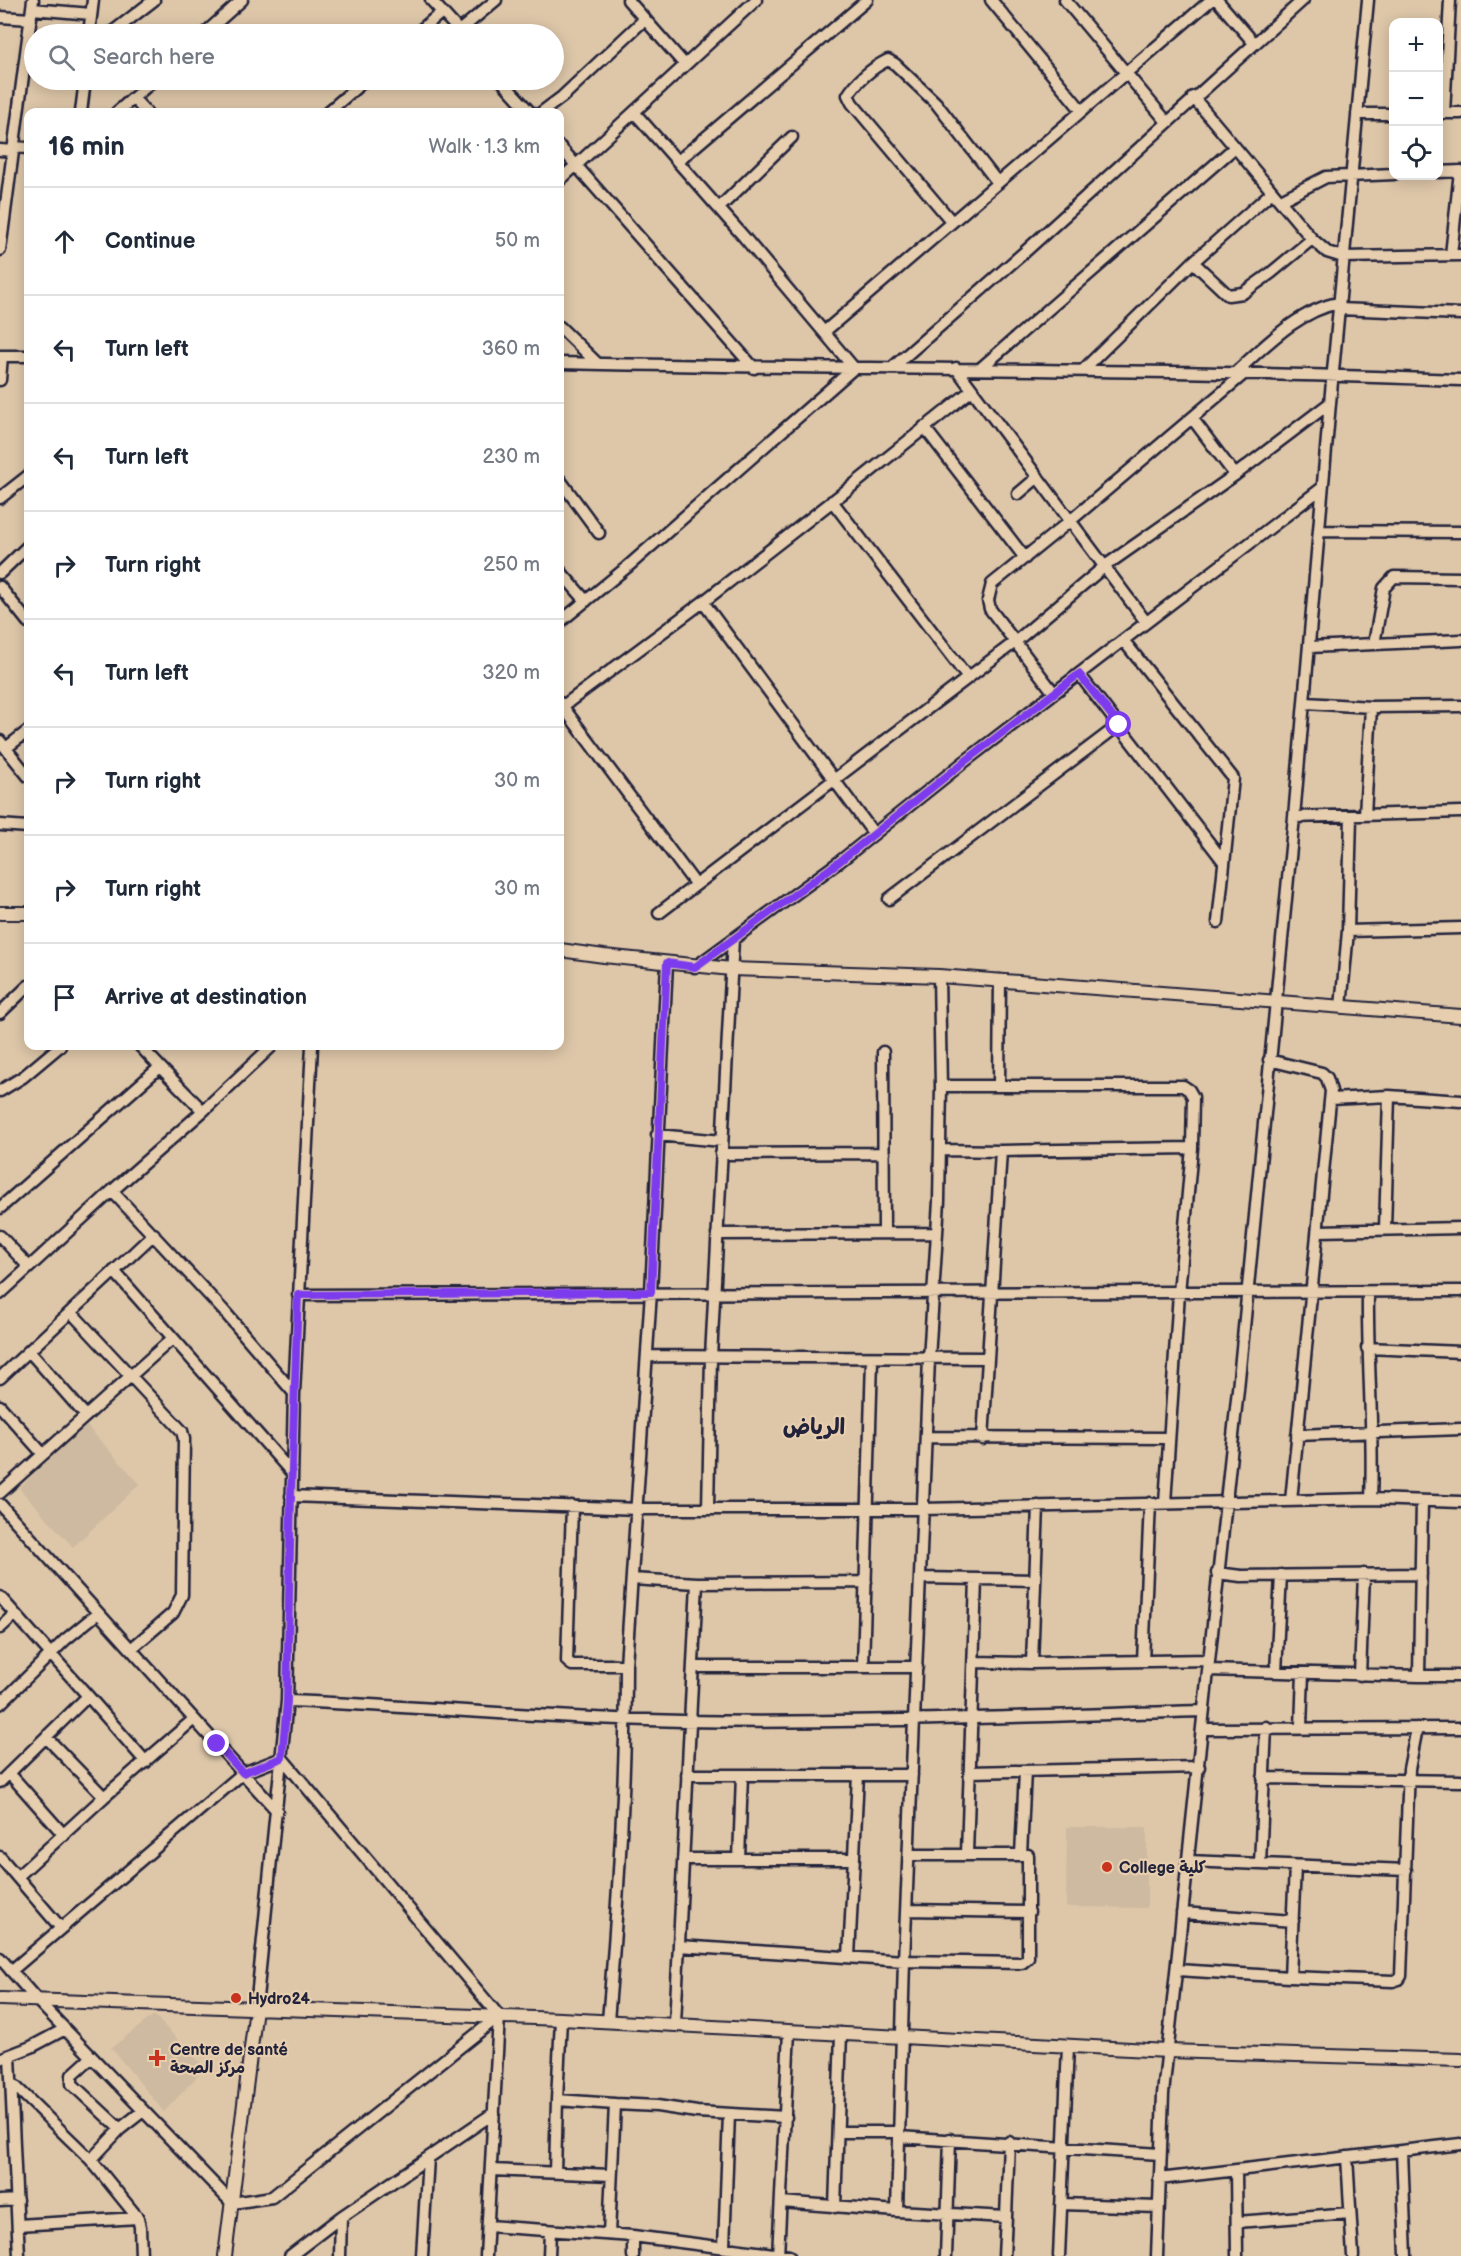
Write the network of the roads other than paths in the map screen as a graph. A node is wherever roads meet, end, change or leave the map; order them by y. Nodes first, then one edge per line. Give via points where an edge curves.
1 (93, 0) edge
2 (153, 0) edge
3 (242, 0) edge
4 (431, 0) edge
5 (496, 0) edge
6 (628, 0) edge
7 (756, 0) edge
8 (867, 0) edge
9 (991, 0) edge
10 (1065, 0) edge
11 (1211, 0) edge
12 (1216, 0) edge
13 (1303, 0) edge
14 (1368, 0) edge
15 (1450, 0) edge
16 (32, 9) edge
17 (442, 12) junction
18 (91, 14) junction
19 (0, 17) edge
20 (645, 19) junction
21 (30, 24) edge
22 (90, 24) edge
23 (123, 24) edge
24 (215, 24) edge
25 (428, 24) edge
26 (452, 24) edge
27 (470, 24) edge
28 (1254, 43) junction
29 (685, 65) junction
30 (24, 71) edge
31 (1127, 73) junction
32 (1443, 88) edge
33 (84, 90) edge
34 (142, 90) edge
35 (353, 90) edge
36 (510, 90) edge
37 (133, 98) junction
38 (1194, 98) junction
39 (82, 108) edge
40 (122, 108) edge
41 (142, 108) edge
42 (333, 108) edge
43 (526, 108) edge
44 (547, 108) edge
45 (1082, 111) junction
46 (634, 112) junction
47 (1443, 113) edge
48 (1461, 113) edge
49 (1358, 114) junction
50 (1389, 114) edge
51 (1167, 122) junction
52 (792, 137) dead end
53 (24, 148) edge
54 (1234, 148) junction
55 (14, 149) junction
56 (0, 150) edge
57 (564, 152) edge
58 (678, 161) junction
59 (576, 165) junction
60 (1461, 171) edge
61 (1443, 172) edge
62 (1389, 174) edge
63 (1352, 175) junction
64 (564, 176) edge
65 (998, 183) junction
66 (1272, 192) junction
67 (4, 198) edge
68 (1281, 200) junction
69 (719, 208) junction
70 (952, 222) junction
71 (1312, 239) junction
72 (0, 247) edge
73 (1456, 255) edge
74 (1343, 258) junction
75 (1193, 262) junction
76 (1339, 306) junction
77 (1461, 314) edge
78 (564, 331) edge
79 (824, 332) junction
80 (1, 356) edge
81 (24, 356) edge
82 (564, 363) edge
83 (598, 364) junction
84 (754, 368) junction
85 (854, 368) junction
86 (893, 368) junction
87 (956, 368) junction
88 (981, 368) junction
89 (1083, 370) junction
90 (1240, 373) junction
91 (1332, 374) junction
92 (0, 380) edge
93 (1461, 380) edge
94 (972, 390) junction
95 (1330, 403) junction
96 (1192, 418) junction
97 (924, 427) junction
98 (1235, 475) junction
99 (1038, 477) junction
100 (24, 479) edge
101 (564, 485) edge
102 (1322, 488) junction
103 (1018, 494) dead end
104 (0, 498) edge
105 (832, 501) junction
106 (1070, 521) junction
107 (1319, 531) junction
108 (599, 532) dead end
109 (1461, 532) edge
110 (24, 550) edge
111 (1025, 558) junction
112 (1106, 566) junction
113 (0, 573) edge
114 (564, 576) edge
115 (1461, 578) edge
116 (0, 587) edge
117 (586, 601) junction
118 (703, 602) junction
119 (24, 617) edge
120 (564, 619) edge
121 (1146, 622) junction
122 (1124, 640) junction
123 (1461, 640) edge
124 (1015, 642) junction
125 (1374, 644) junction
126 (1310, 647) junction
127 (1079, 674) junction
128 (968, 678) junction
129 (1054, 693) junction
130 (564, 702) edge
131 (1306, 703) junction
132 (1461, 706) edge
133 (1371, 707) junction
134 (564, 708) edge
135 (1119, 725) junction
136 (24, 733) edge
137 (3, 745) edge
138 (24, 771) edge
139 (834, 780) junction
140 (1461, 812) edge
141 (1365, 815) junction
142 (1351, 816) junction
143 (1294, 817) junction
144 (0, 825) edge
145 (24, 827) edge
146 (874, 834) junction
147 (1224, 862) junction
148 (696, 885) junction
149 (889, 900) dead end
150 (0, 913) edge
151 (24, 913) edge
152 (659, 913) dead end
153 (1218, 922) dead end
154 (1461, 928) edge
155 (1348, 931) junction
156 (733, 939) junction
157 (564, 950) edge
158 (667, 963) junction
159 (695, 967) junction
160 (730, 969) junction
161 (939, 976) junction
162 (1000, 980) junction
163 (24, 990) edge
164 (1275, 1002) junction
165 (1341, 1007) junction
166 (0, 1013) edge
167 (1461, 1016) edge
168 (55, 1050) edge
169 (144, 1050) edge
170 (268, 1050) edge
171 (312, 1050) edge
172 (883, 1052) dead end
173 (1269, 1060) junction
174 (160, 1067) junction
175 (940, 1086) junction
176 (999, 1086) junction
177 (0, 1091) edge
178 (1389, 1096) junction
179 (1331, 1099) junction
180 (1461, 1101) edge
181 (203, 1111) junction
182 (657, 1135) junction
183 (722, 1141) junction
184 (1192, 1148) junction
185 (940, 1150) junction
186 (1000, 1152) junction
187 (884, 1153) junction
188 (721, 1154) junction
189 (112, 1191) junction
190 (0, 1208) edge
191 (1461, 1228) edge
192 (1385, 1229) junction
193 (1318, 1231) junction
194 (884, 1233) junction
195 (937, 1233) junction
196 (153, 1234) junction
197 (717, 1234) junction
198 (0, 1236) edge
199 (29, 1267) junction
200 (114, 1271) junction
201 (1461, 1291) edge
202 (651, 1292) junction
203 (934, 1292) junction
204 (993, 1292) junction
205 (1312, 1292) junction
206 (1368, 1292) junction
207 (714, 1293) junction
208 (1179, 1293) junction
209 (1246, 1293) junction
210 (0, 1294) edge
211 (298, 1295) junction
212 (71, 1312) junction
213 (173, 1338) junction
214 (1367, 1348) junction
215 (29, 1351) junction
216 (1461, 1352) edge
217 (647, 1356) junction
218 (711, 1357) junction
219 (988, 1358) junction
220 (872, 1359) junction
221 (929, 1359) junction
222 (129, 1377) junction
223 (0, 1378) edge
224 (294, 1393) junction
225 (0, 1406) edge
226 (86, 1416) junction
227 (1461, 1429) edge
228 (1370, 1432) junction
229 (1297, 1435) junction
230 (926, 1437) junction
231 (1168, 1438) junction
232 (983, 1439) junction
233 (44, 1454) junction
234 (292, 1473) junction
235 (0, 1493) edge
236 (291, 1496) junction
237 (1371, 1499) junction
238 (1225, 1501) junction
239 (1291, 1501) junction
240 (1422, 1501) junction
241 (1461, 1502) edge
242 (1150, 1503) junction
243 (1165, 1503) junction
244 (0, 1506) edge
245 (572, 1506) junction
246 (1038, 1506) junction
247 (638, 1509) junction
248 (708, 1509) junction
249 (868, 1509) junction
250 (923, 1509) junction
251 (1217, 1574) junction
252 (1364, 1574) junction
253 (1421, 1574) junction
254 (1281, 1575) junction
255 (920, 1578) junction
256 (976, 1578) junction
257 (632, 1580) junction
258 (1035, 1580) junction
259 (866, 1582) junction
260 (697, 1583) junction
261 (0, 1597) edge
262 (98, 1612) junction
263 (15, 1614) junction
264 (0, 1628) edge
265 (131, 1649) junction
266 (51, 1654) junction
267 (1143, 1661) junction
268 (974, 1662) junction
269 (1032, 1663) junction
270 (626, 1665) junction
271 (1208, 1665) junction
272 (693, 1667) junction
273 (863, 1667) junction
274 (917, 1667) junction
275 (1276, 1672) junction
276 (1303, 1673) junction
277 (1360, 1675) junction
278 (1419, 1676) junction
279 (1461, 1676) edge
280 (88, 1696) junction
281 (287, 1701) junction
282 (0, 1704) edge
283 (1203, 1711) junction
284 (972, 1718) junction
285 (194, 1719) junction
286 (915, 1719) junction
287 (626, 1720) junction
288 (689, 1721) junction
289 (1266, 1727) junction
290 (1301, 1727) junction
291 (1417, 1728) junction
292 (1461, 1728) edge
293 (1202, 1729) junction
294 (46, 1737) junction
295 (282, 1758) junction
296 (146, 1762) junction
297 (1199, 1767) junction
298 (1024, 1771) junction
299 (970, 1772) junction
300 (9, 1773) junction
301 (243, 1773) junction
302 (687, 1775) junction
303 (742, 1775) junction
304 (858, 1775) junction
305 (912, 1775) junction
306 (1263, 1778) junction
307 (1408, 1781) junction
308 (1461, 1781) edge
309 (0, 1782) edge
310 (104, 1797) junction
311 (277, 1811) junction
312 (64, 1835) junction
313 (967, 1854) junction
314 (1021, 1855) junction
315 (909, 1856) junction
316 (0, 1857) edge
317 (683, 1859) junction
318 (740, 1859) junction
319 (854, 1859) junction
320 (1188, 1861) junction
321 (1260, 1864) junction
322 (1295, 1866) junction
323 (1406, 1870) junction
324 (17, 1877) junction
325 (907, 1910) junction
326 (1029, 1912) junction
327 (1182, 1913) junction
328 (1293, 1921) junction
329 (60, 1927) junction
330 (679, 1946) junction
331 (0, 1958) edge
332 (849, 1958) junction
333 (904, 1961) junction
334 (1177, 1970) junction
335 (11, 1971) junction
336 (1290, 1977) junction
337 (0, 1999) edge
338 (38, 2001) junction
339 (256, 2008) junction
340 (499, 2016) junction
341 (561, 2019) junction
342 (608, 2021) junction
343 (675, 2024) junction
344 (65, 2029) junction
345 (789, 2031) junction
346 (841, 2033) junction
347 (901, 2036) junction
348 (1068, 2046) junction
349 (1168, 2051) junction
350 (92, 2057) junction
351 (5, 2058) edge
352 (1461, 2060) edge
353 (12, 2083) junction
354 (557, 2100) junction
355 (615, 2103) junction
356 (143, 2111) junction
357 (494, 2113) junction
358 (729, 2114) junction
359 (786, 2117) junction
360 (120, 2129) junction
361 (838, 2132) junction
362 (899, 2134) junction
363 (950, 2139) junction
364 (1009, 2142) junction
365 (1461, 2144) edge
366 (1063, 2147) junction
367 (1402, 2151) junction
368 (1160, 2154) junction
369 (1347, 2157) junction
370 (428, 2158) junction
371 (91, 2160) junction
372 (491, 2170) junction
373 (1236, 2170) junction
374 (555, 2172) junction
375 (611, 2175) junction
376 (1159, 2179) junction
377 (0, 2200) edge
378 (17, 2200) junction
379 (781, 2202) junction
380 (232, 2203) junction
381 (1061, 2204) junction
382 (835, 2207) junction
383 (1158, 2207) junction
384 (897, 2211) junction
385 (1350, 2212) junction
386 (947, 2213) junction
387 (341, 2217) junction
388 (1006, 2217) junction
389 (138, 2218) junction
390 (1237, 2222) junction
391 (18, 2225) junction
392 (488, 2226) junction
393 (550, 2231) junction
394 (609, 2234) junction
395 (633, 2236) junction
396 (731, 2251) edge
397 (19, 2256) edge
398 (141, 2256) edge
399 (225, 2256) edge
400 (290, 2256) edge
401 (340, 2256) edge
402 (422, 2256) edge
403 (486, 2256) edge
404 (549, 2256) edge
405 (633, 2256) edge
406 (778, 2256) edge
407 (789, 2256) edge
408 (946, 2256) edge
409 (1004, 2256) edge
410 (1059, 2256) edge
411 (1157, 2256) edge
412 (1237, 2256) edge
413 (1353, 2256) edge
414 (1406, 2256) edge

1 - 18 street
2 - 23 street
3 - 24 street
4 - 17 street
5 - 27 street
6 - 20 street
7 - 29 street
8 - 58 street
9 - 45 street
10 - 31 street
11 - 31 street
12 - 28 street
13 - 28 street
14 - 49 street
15 - 32 street
16 - 18 street
16 - 19 street
16 - 21 street
17 - 25 street
17 - 26 street
18 - 22 street
20 - 29 street
20 - 44 street
28 - 38 street
29 - 46 street
30 - 55 street
31 - 45 street
31 - 51 street
33 - 39 street
34 - 37 street
35 - 42 street
36 - 43 street
37 - 40 street
37 - 41 street
38 - 51 street
38 - 54 street
45 - 65 street
46 - 58 street
46 - 59 street
47 - 48 street
49 - 50 street
49 - 63 street
51 - 86 street
52 - 69 street
53 - 55 street
54 - 66 street
54 - 88 street
55 - 56 street
55 - 67 street
57 - 59 street
58 - 69 street
59 - 64 street
59 - 84 street
60 - 61 street
60 - 73 street
62 - 63 street
63 - 68 street via 1326,177
63 - 74 street
65 - 70 street
65 - 70 street via 936,103 894,64 888,60 878,64 848,95
66 - 68 street
66 - 75 street
67 - 72 street
68 - 71 street
69 - 79 street
70 - 79 street
71 - 74 street via 1327,252
71 - 75 street via 1243,293 1228,295
73 - 74 street
74 - 76 street
75 - 89 street
76 - 77 street
76 - 90 street via 1329,305 1300,320 1264,347
76 - 91 street
78 - 83 street
79 - 85 street
80 - 81 street
80 - 92 street
82 - 83 street
83 - 84 street
84 - 85 street
85 - 86 street
85 - 117 street
86 - 87 street
87 - 88 street
87 - 94 street
88 - 89 street
89 - 90 street
90 - 91 street
90 - 96 street
91 - 93 street
91 - 95 street
94 - 97 street
94 - 99 street
95 - 98 street
95 - 102 street
96 - 98 street
96 - 106 street
97 - 105 street
97 - 111 street
98 - 112 street
99 - 103 street
99 - 106 street
100 - 104 street
101 - 108 street
102 - 107 street
102 - 121 street
105 - 118 street
105 - 128 street
106 - 111 street
106 - 112 street
107 - 109 street
107 - 126 street
110 - 113 street
111 - 124 street via 992,584 988,592 990,609
112 - 121 street
112 - 124 street
114 - 117 street
115 - 125 street via 1394,577 1384,588
116 - 119 street
117 - 120 street
118 - 130 street
118 - 139 street
121 - 122 street
122 - 127 street
122 - 147 street via 1233,778
123 - 125 street
124 - 128 street
124 - 129 street
125 - 126 street
126 - 131 street
127 - 129 street
127 - 135 street
128 - 139 street
129 - 146 street
131 - 133 street
131 - 143 street
132 - 133 street
133 - 141 street
134 - 148 street
135 - 147 street
135 - 149 street
136 - 137 street
137 - 138 street
139 - 146 street
139 - 148 street
140 - 141 street
141 - 142 street
142 - 143 street
142 - 155 street
143 - 164 street
144 - 145 street
146 - 156 street
147 - 153 street
148 - 152 street
150 - 151 street
154 - 155 street
155 - 165 street
156 - 159 street
156 - 160 street
157 - 158 street
158 - 159 street
158 - 182 street
159 - 160 street
160 - 161 street
160 - 183 street
161 - 162 street
161 - 175 street
162 - 164 street
162 - 176 street
163 - 166 street
164 - 165 street
164 - 173 street
165 - 167 street
168 - 177 street
169 - 174 street
170 - 181 street
171 - 211 street
172 - 187 street
173 - 179 street via 1322,1073 1330,1085
173 - 209 street
174 - 181 street
174 - 190 street
175 - 176 street
175 - 185 street
176 - 184 street via 1183,1086 1193,1098
178 - 179 street
178 - 180 street
178 - 192 street
179 - 193 street
181 - 189 street
182 - 183 street
182 - 202 street
183 - 188 street
184 - 186 street
184 - 208 street
185 - 186 street
185 - 195 street
186 - 204 street
187 - 188 street
187 - 194 street
188 - 197 street
189 - 196 street
189 - 199 street
191 - 192 street
192 - 193 street
193 - 205 street
194 - 195 street
194 - 197 street
195 - 203 street
196 - 200 street
196 - 224 street
197 - 207 street
198 - 199 street
199 - 210 street
200 - 212 street
200 - 213 street
201 - 206 street
202 - 207 street
202 - 211 street
202 - 217 street
203 - 204 street
203 - 207 street
203 - 221 street
204 - 208 street
204 - 219 street
205 - 206 street
205 - 209 street
205 - 229 street
206 - 214 street
207 - 218 street
208 - 209 street
208 - 231 street
209 - 238 street
211 - 224 street
212 - 215 street
212 - 222 street
213 - 222 street
213 - 234 street
214 - 216 street
214 - 228 street
215 - 223 street
215 - 226 street
217 - 218 street
217 - 247 street
218 - 220 street
218 - 248 street
219 - 221 street
219 - 232 street
220 - 221 street
220 - 249 street
221 - 230 street
222 - 226 street
222 - 265 street via 182,1431 185,1451 182,1595 173,1613
224 - 234 street
225 - 233 street
226 - 233 street
227 - 228 street
228 - 229 street
228 - 237 street
229 - 239 street
230 - 232 street
230 - 250 street
231 - 232 street
231 - 243 street
233 - 235 street
234 - 236 street
236 - 245 street
236 - 281 street
237 - 239 street
237 - 240 street
238 - 239 street
238 - 243 street
238 - 251 street
240 - 241 street
240 - 253 street
242 - 243 street
242 - 246 street
242 - 267 street
244 - 262 street
245 - 247 street
245 - 270 street via 567,1661 572,1665
246 - 250 street
246 - 258 street
247 - 248 street
247 - 257 street
248 - 249 street
249 - 250 street
249 - 259 street
250 - 255 street
251 - 254 street
251 - 271 street
252 - 253 street
252 - 254 street
252 - 277 street
253 - 278 street
254 - 275 street
255 - 256 street
255 - 274 street
256 - 258 street
256 - 268 street
257 - 260 street
257 - 270 street
258 - 269 street
259 - 260 street
259 - 273 street
260 - 272 street
261 - 263 street
262 - 265 street
262 - 266 street
263 - 264 street
263 - 266 street
265 - 285 street
266 - 280 street
266 - 282 street
267 - 269 street
267 - 271 street
268 - 269 street
268 - 284 street
270 - 287 street
271 - 275 street
271 - 283 street
272 - 273 street
272 - 288 street
273 - 274 street
274 - 286 street
275 - 276 street
276 - 277 street
276 - 290 street
277 - 278 street
278 - 279 street
280 - 294 street
280 - 296 street
281 - 287 street
281 - 295 street
283 - 284 street
283 - 293 street
284 - 286 street
284 - 299 street
285 - 296 street
285 - 301 street
286 - 288 street
286 - 305 street
287 - 288 street
287 - 342 street
288 - 302 street
289 - 290 street
289 - 293 street
289 - 306 street
290 - 291 street
291 - 292 street
291 - 307 street
293 - 297 street
294 - 300 street
294 - 310 street
295 - 301 street
295 - 311 street
295 - 340 street
296 - 310 street
297 - 298 street
297 - 320 street
298 - 299 street
298 - 314 street
299 - 313 street
300 - 309 street
300 - 312 street
301 - 311 street
301 - 329 street
302 - 303 street
302 - 317 street
303 - 304 street
303 - 318 street
304 - 305 street
304 - 319 street
305 - 315 street
306 - 307 street
306 - 321 street
307 - 308 street
307 - 323 street
310 - 312 street
311 - 339 street
312 - 324 street
313 - 314 street
313 - 315 street
314 - 326 street via 1028,1855
315 - 325 street
316 - 324 street
317 - 318 street
317 - 330 street
318 - 319 street
319 - 332 street
320 - 321 street
320 - 327 street
321 - 322 street
322 - 323 street
322 - 328 street
323 - 336 street via 1399,1979
324 - 329 street
325 - 326 street
325 - 333 street
326 - 333 street via 1028,1958 1022,1963
327 - 328 street
327 - 334 street
328 - 336 street
329 - 335 street
330 - 332 street
330 - 343 street
331 - 335 street
332 - 333 street
333 - 347 street
334 - 336 street
334 - 349 street
335 - 338 street
337 - 338 street
338 - 339 street
338 - 344 street
339 - 340 street
339 - 380 street
340 - 341 street
340 - 357 street
340 - 380 street via 272,2197
341 - 342 street
341 - 354 street
342 - 343 street
343 - 345 street
344 - 350 street
344 - 351 street
345 - 346 street
345 - 359 street
346 - 347 street
346 - 361 street
347 - 348 street
347 - 362 street
348 - 349 street
348 - 366 street
349 - 352 street
349 - 368 street
350 - 356 street
350 - 360 street via 72,2075 72,2084
351 - 353 street
353 - 371 street
353 - 378 street
354 - 355 street
354 - 374 street
355 - 358 street
355 - 375 street
356 - 360 street
356 - 380 street
357 - 370 street
357 - 372 street
358 - 359 street
358 - 396 street
359 - 379 street
360 - 371 street
361 - 362 street
361 - 382 street
362 - 363 street
362 - 384 street
363 - 364 street
363 - 386 street
364 - 366 street
364 - 388 street
365 - 367 street
366 - 368 street
366 - 381 street
367 - 369 street
367 - 414 street
368 - 376 street
369 - 373 street
369 - 385 street
370 - 387 street
370 - 402 street
371 - 389 street
372 - 374 street
372 - 392 street
373 - 376 street
373 - 390 street
374 - 375 street
375 - 394 street
376 - 383 street
377 - 378 street
378 - 391 street
379 - 382 street
379 - 406 street
380 - 399 street
381 - 383 street
381 - 410 street
382 - 384 street
383 - 411 street
384 - 386 street
385 - 390 street
385 - 413 street
386 - 388 street
386 - 408 street
387 - 400 street
387 - 401 street
388 - 409 street
389 - 391 street
389 - 398 street
390 - 412 street
391 - 397 street
392 - 393 street
392 - 403 street
393 - 394 street
393 - 404 street
394 - 395 street
395 - 396 street
395 - 405 street
396 - 406 street
406 - 407 street

